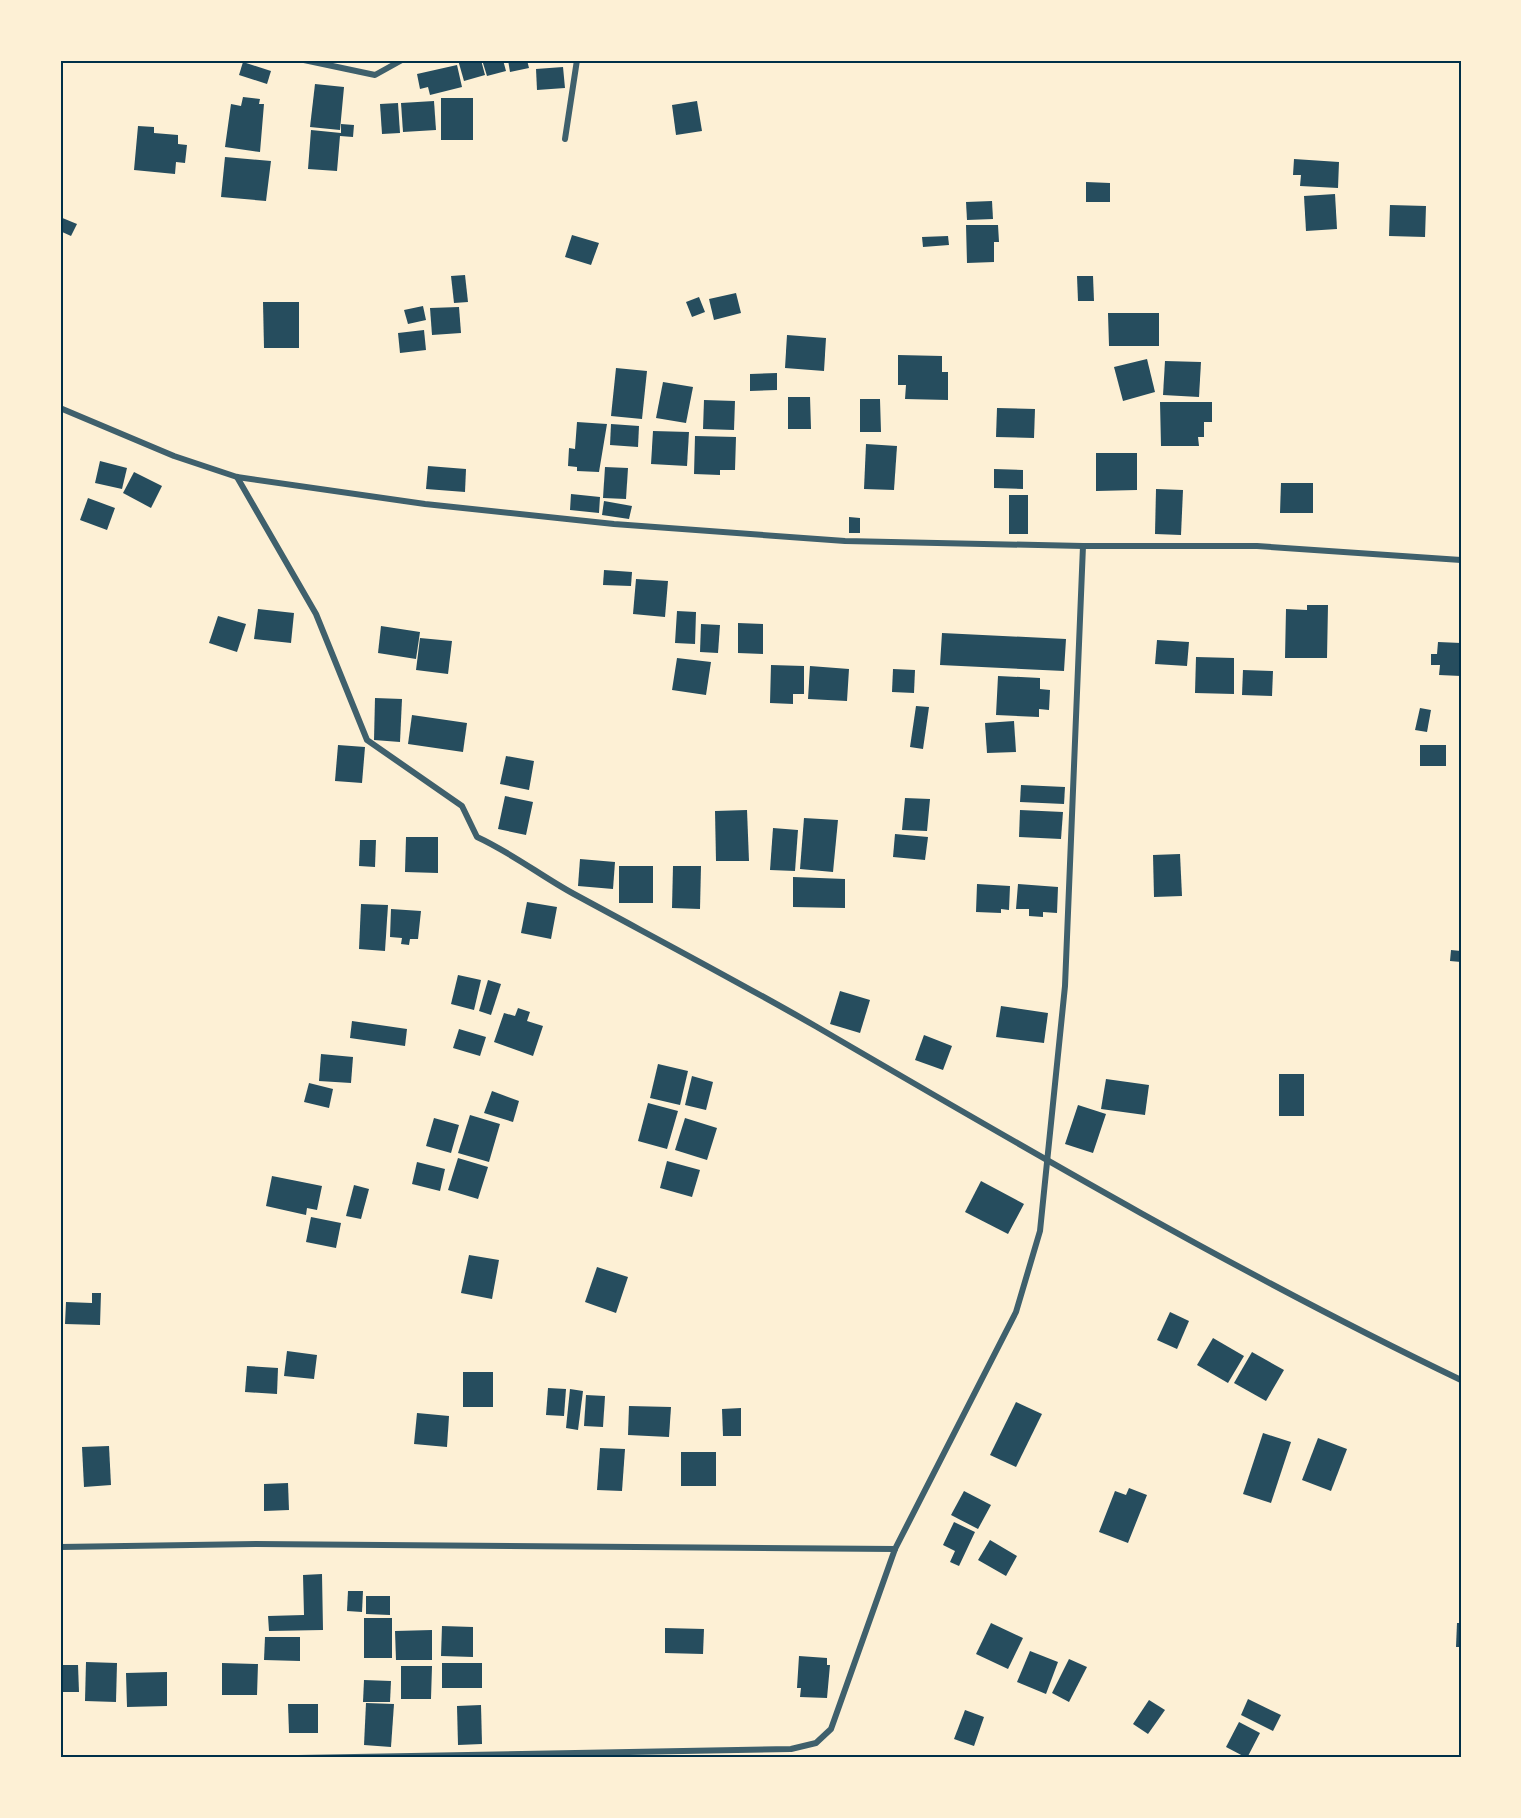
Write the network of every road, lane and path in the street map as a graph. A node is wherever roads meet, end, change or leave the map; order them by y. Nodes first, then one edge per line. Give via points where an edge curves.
1 (304, 60) edge
2 (402, 60) edge
3 (577, 60) edge
4 (565, 139) dead end
5 (60, 408) edge
6 (237, 477) junction
7 (1083, 546) junction
8 (1461, 560) edge
9 (1047, 1161) junction
10 (1461, 1380) edge
11 (60, 1547) edge
12 (895, 1549) junction
13 (298, 1758) edge

1 - 2 street via 375,75
3 - 4 street
5 - 6 street via 174,456
6 - 7 street via 425,504 614,525 845,541
6 - 9 street via 316,614 368,740 462,806 477,837 504,849 570,892 720,971
7 - 8 street via 1257,546
7 - 9 street via 1065,986
9 - 10 street via 1364,1333
9 - 12 street via 1040,1231 1016,1312
11 - 12 street via 256,1544
12 - 13 street via 831,1730 816,1743 791,1749

